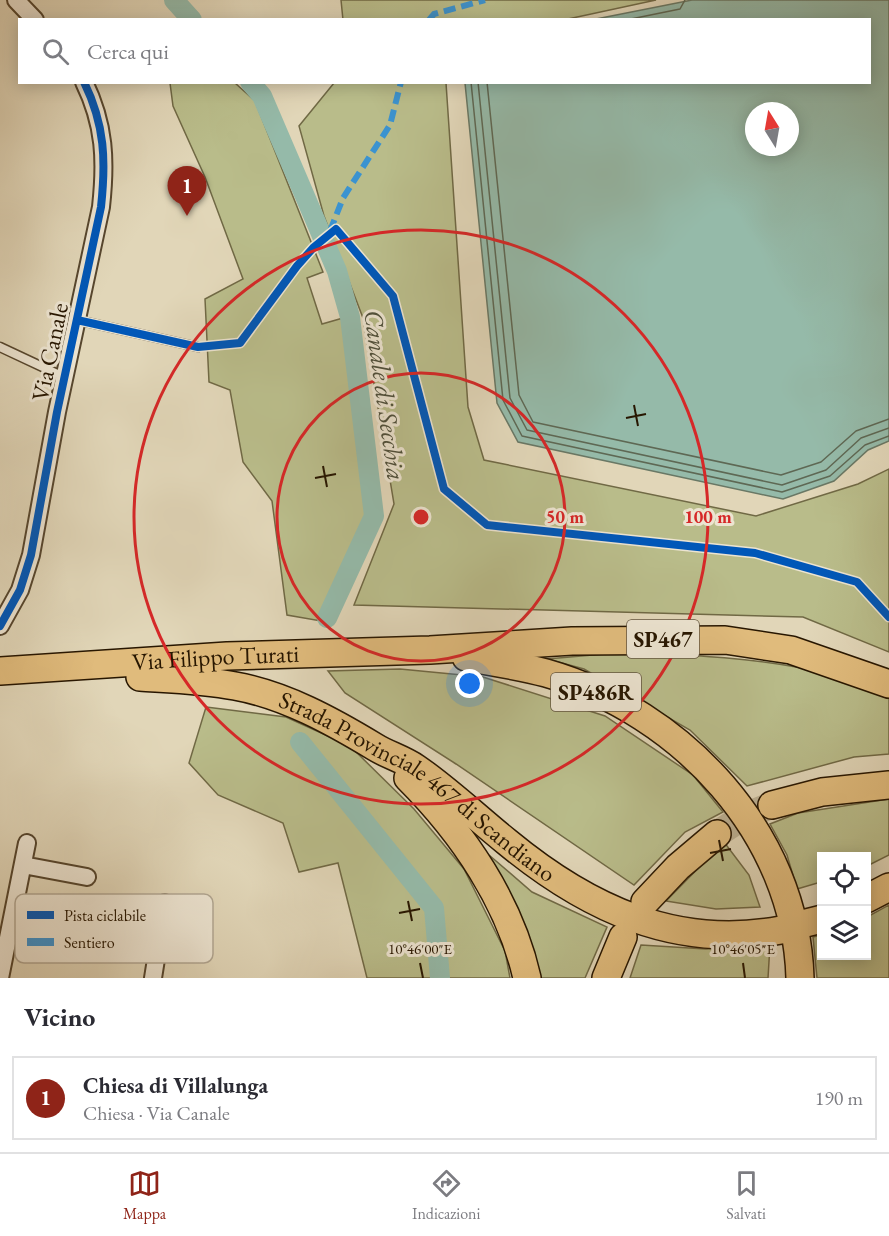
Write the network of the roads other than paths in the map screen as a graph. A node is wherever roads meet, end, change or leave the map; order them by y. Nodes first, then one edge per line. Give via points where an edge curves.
1 (16, 0) edge
2 (33, 18) edge
3 (85, 84) edge
4 (77, 320) junction
5 (198, 347) dead end
6 (0, 348) edge
7 (64, 377) junction
8 (1, 624) edge
9 (430, 650) junction
10 (38, 669) junction
11 (0, 670) edge
12 (889, 684) edge
13 (377, 748) junction
14 (889, 785) edge
15 (772, 805) tunnel mouth
16 (717, 834) tunnel mouth
17 (27, 843) dead end
18 (23, 865) junction
19 (87, 876) dead end
20 (889, 887) edge
21 (17, 894) edge
22 (871, 897) edge
23 (645, 902) dead end
24 (15, 904) edge
25 (803, 924) edge
26 (623, 937) dead end
27 (155, 963) edge
28 (0, 978) edge
29 (153, 978) edge
30 (528, 978) edge
31 (606, 978) edge
32 (800, 978) edge

1 - 2 street
3 - 4 street, Via Canale via 96,108 105,175 96,241
4 - 5 lane
4 - 7 street, Via Canale
6 - 7 lane
7 - 8 street, Via Canale via 31,555 20,590
9 - 10 main road, Via Filippo Turati / SP467 via 227,656
9 - 12 main road, SP467 via 572,641 725,640 790,650
9 - 32 main road, SP486R via 546,673 607,697 650,723 694,757 732,795 756,828 775,866 799,947
10 - 11 main road
10 - 13 main road, Strada Provinciale 467 di Scandiano via 237,686 279,698
13 - 25 main road, Strada Provinciale 467 di Scandiano via 414,766 450,792 555,879 614,911 657,927 723,937 753,936
13 - 30 main road via 442,813 467,848 510,924
14 - 15 main road via 822,792
16 - 23 main road
17 - 18 street
18 - 19 street
18 - 21 street
20 - 22 main road
24 - 28 street
26 - 31 main road
27 - 29 street

